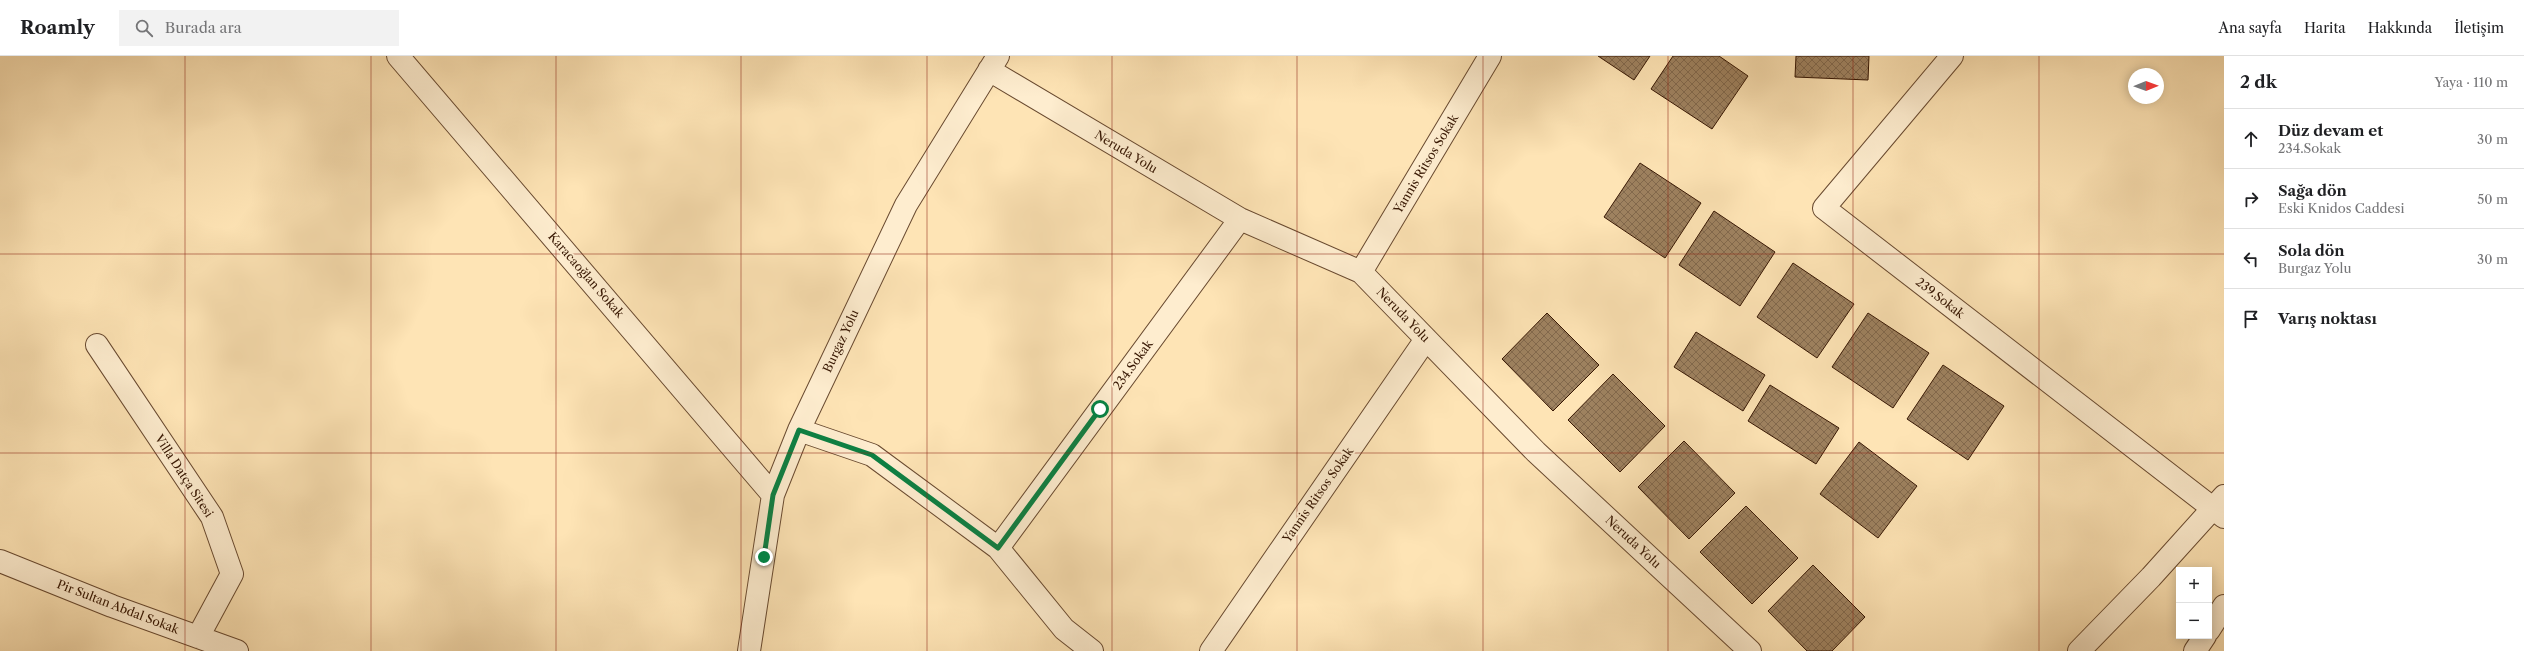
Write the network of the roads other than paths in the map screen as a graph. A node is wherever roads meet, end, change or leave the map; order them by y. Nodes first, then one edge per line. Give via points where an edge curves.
1 (398, 56) edge
2 (1490, 56) edge
3 (1952, 56) edge
4 (993, 63) edge
5 (1240, 220) junction
6 (1361, 272) junction
7 (1426, 339) junction
8 (97, 345) dead end
9 (799, 430) junction
10 (773, 495) junction
11 (2221, 507) edge
12 (998, 548) junction
13 (0, 561) edge
14 (2224, 606) edge
15 (2212, 625) edge
16 (198, 637) junction
17 (2203, 639) edge
18 (237, 651) edge
19 (749, 651) edge
20 (1092, 651) edge
21 (1211, 651) edge
22 (1750, 651) edge
23 (2079, 651) edge
24 (2195, 651) edge

1 - 10 street, Karacaoğlan Sokak
2 - 6 street, Yannis Ritsos Sokak
3 - 11 street, 239.Sokak via 1824,208
4 - 5 street, Neruda Yolu
4 - 9 street, Burgaz Yolu via 906,205
5 - 6 street, Neruda Yolu
5 - 12 street, 234.Sokak
6 - 7 street, Neruda Yolu
7 - 21 street, Yannis Ritsos Sokak
7 - 22 street, Neruda Yolu via 1536,452
8 - 16 street, Villa Datça Sitesi via 212,517 232,574
9 - 10 street, Burgaz Yolu
9 - 12 street via 872,455
10 - 19 street, Burgaz Yolu
11 - 23 street
12 - 20 street via 1064,629
13 - 16 street, Pir Sultan Abdal Sokak
14 - 15 street
16 - 18 street, Pir Sultan Abdal Sokak
17 - 24 street

